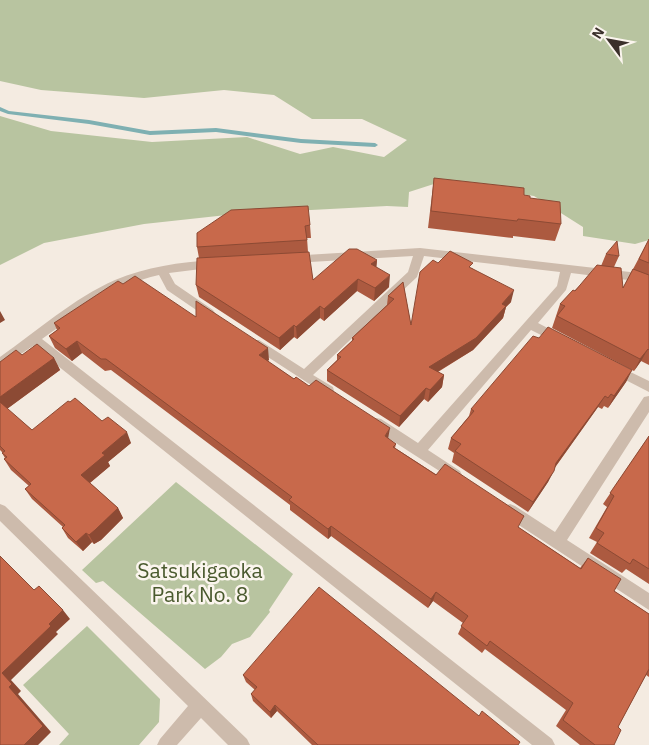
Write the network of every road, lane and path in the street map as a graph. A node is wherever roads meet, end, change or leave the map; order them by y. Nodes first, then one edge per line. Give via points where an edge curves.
1 (420, 252) junction
2 (282, 260) edge
3 (222, 264) edge
4 (566, 269) junction
5 (162, 270) junction
6 (649, 285) edge
7 (218, 318) edge
8 (530, 324) junction
9 (242, 334) edge
10 (33, 339) junction
11 (573, 346) edge
12 (0, 363) edge
13 (606, 365) edge
14 (304, 376) junction
15 (649, 387) edge
16 (337, 397) edge
17 (649, 401) edge
18 (362, 414) edge
19 (420, 451) junction
20 (468, 483) edge
21 (500, 504) edge
22 (0, 511) edge
23 (557, 542) junction
24 (649, 602) edge
25 (200, 705) junction
26 (166, 745) edge
27 (241, 745) edge
28 (546, 745) edge

1 - 2 street
1 - 4 street
1 - 14 street via 413,274
3 - 5 street
4 - 6 street via 630,276
4 - 8 street via 562,287
5 - 7 street via 171,287
5 - 10 street via 106,289
8 - 11 street
8 - 19 street
9 - 14 street
10 - 12 street
10 - 28 street
13 - 15 street
14 - 16 street
17 - 23 street
18 - 19 street
19 - 20 street
21 - 23 street
22 - 25 street
23 - 24 street
25 - 26 street
25 - 27 street

